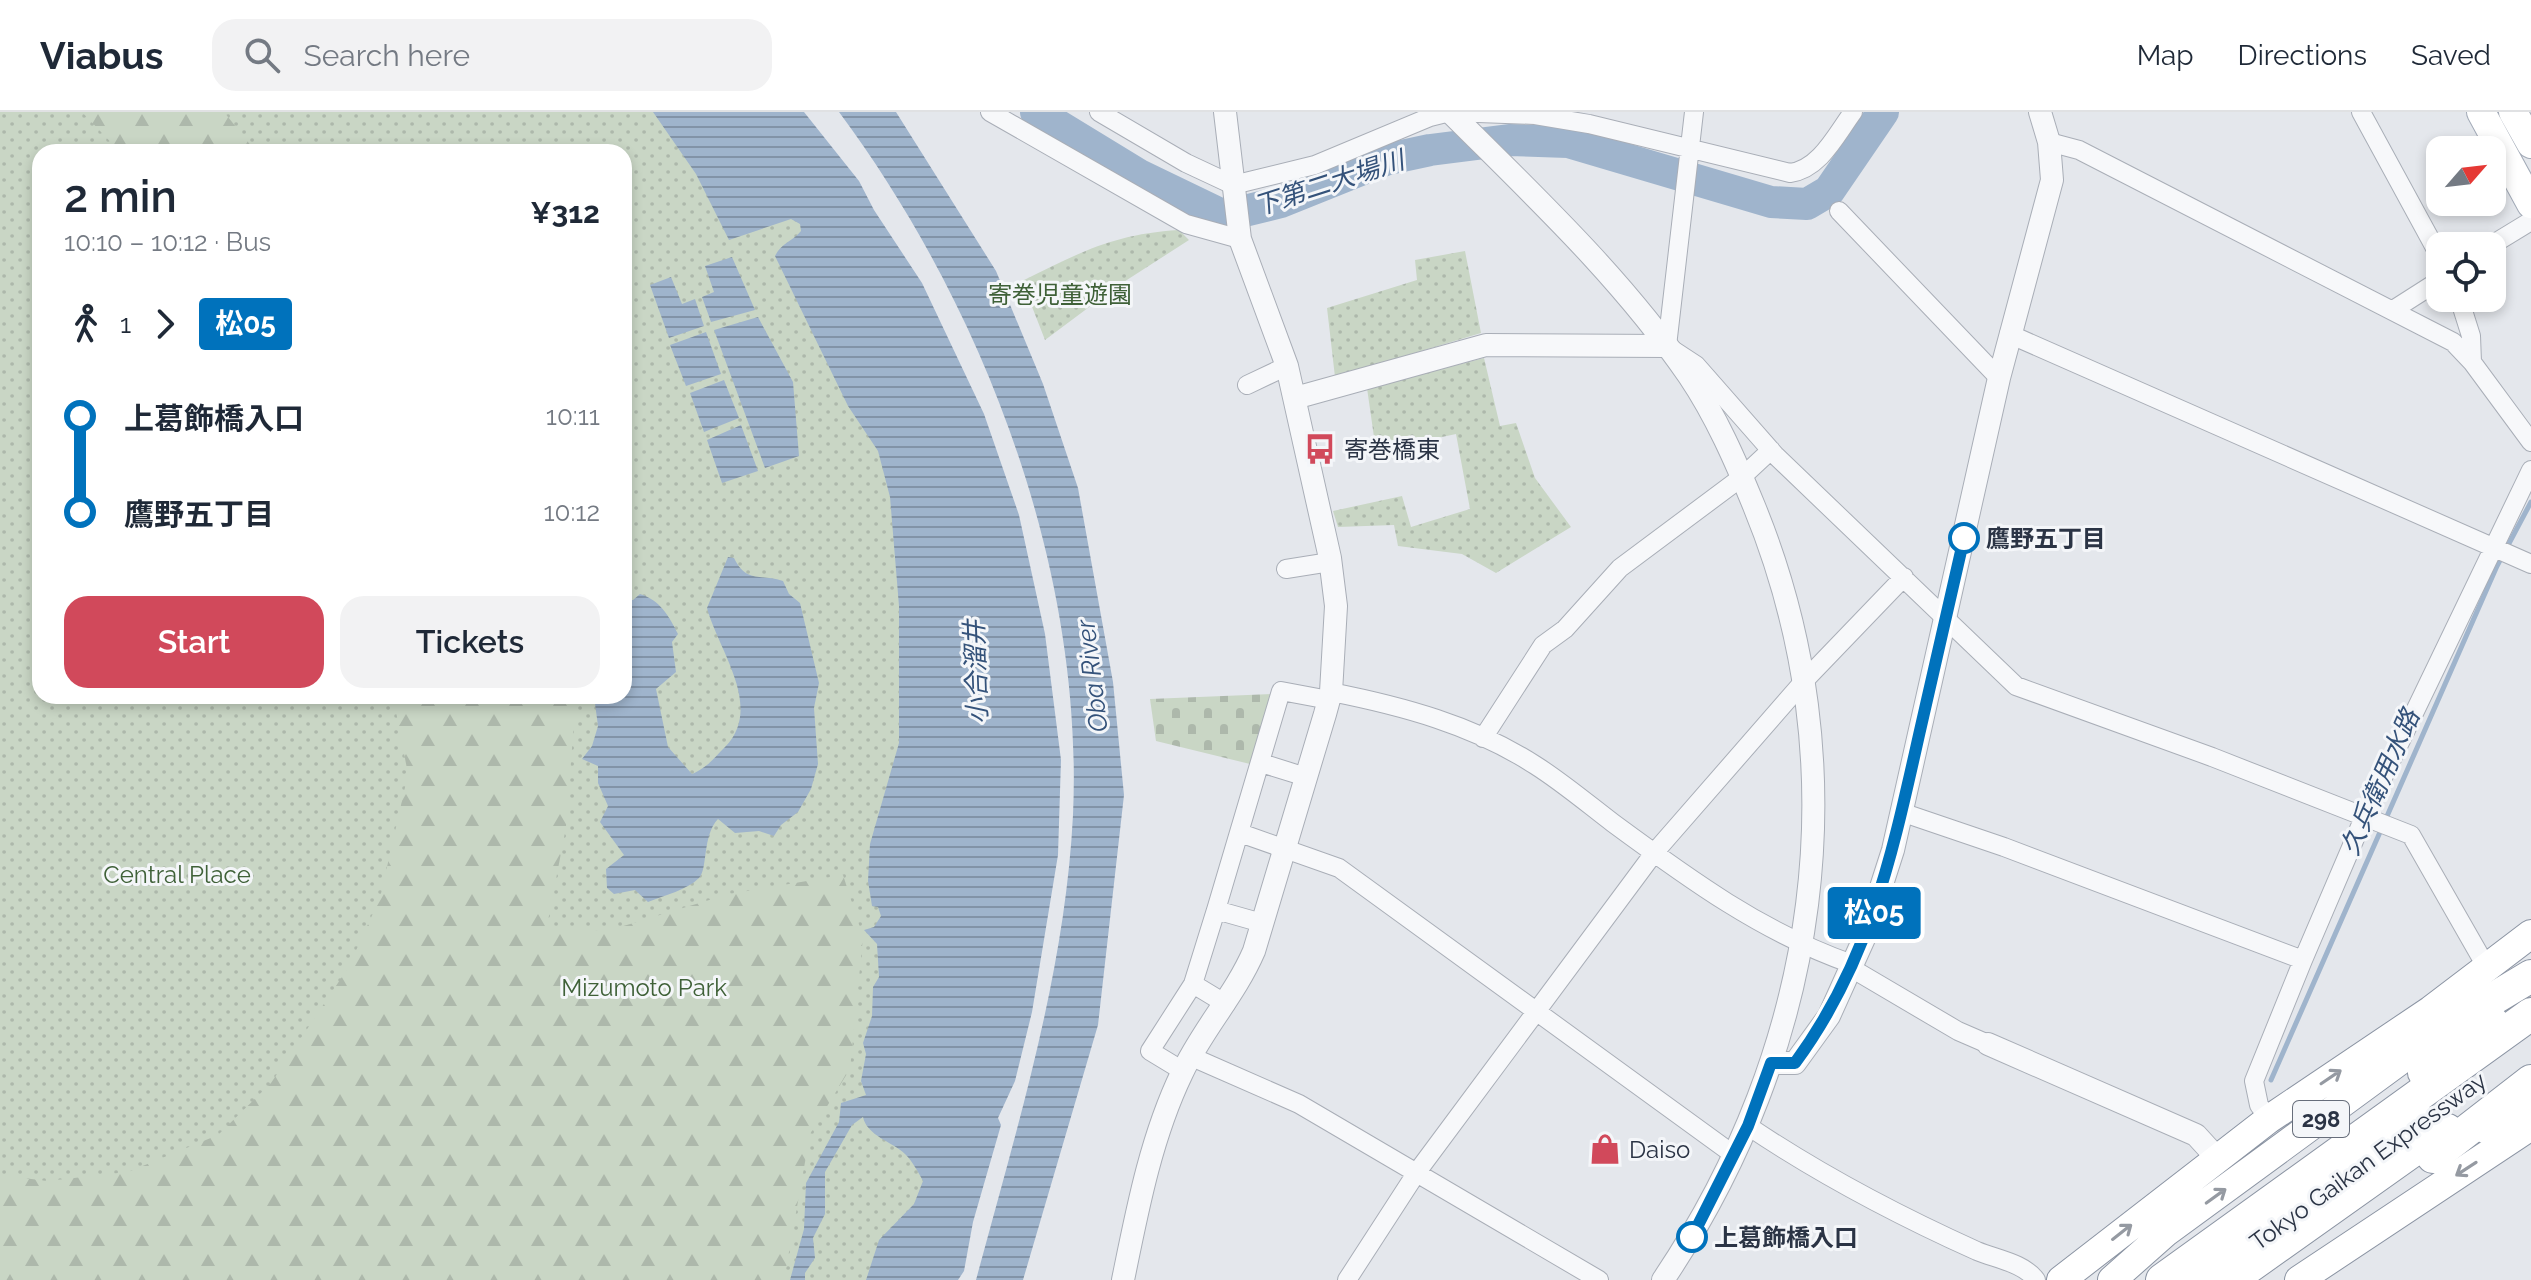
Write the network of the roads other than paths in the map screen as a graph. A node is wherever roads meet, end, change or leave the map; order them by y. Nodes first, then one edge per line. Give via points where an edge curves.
1 (990, 112) edge
2 (1099, 112) edge
3 (1225, 112) edge
4 (1450, 112) edge
5 (1694, 112) edge
6 (1853, 112) edge
7 (2040, 112) edge
8 (2361, 112) edge
9 (2481, 112) edge
10 (2513, 112) edge
11 (2049, 142) junction
12 (2531, 144) edge
13 (1689, 153) junction
14 (1234, 189) junction
15 (2531, 204) edge
16 (1839, 211) dead end
17 (2531, 221) edge
18 (2426, 232) edge
19 (1239, 234) junction
20 (2506, 236) edge
21 (2426, 289) edge
22 (2393, 310) junction
23 (2463, 312) edge
24 (2009, 334) junction
25 (1667, 346) junction
26 (2472, 362) junction
27 (1287, 366) junction
28 (1999, 378) junction
29 (1247, 385) dead end
30 (1295, 398) junction
31 (2531, 442) edge
32 (1771, 450) junction
33 (2531, 470) edge
34 (1742, 477) junction
35 (2494, 549) junction
36 (1330, 562) junction
37 (2524, 562) edge
38 (1286, 569) dead end
39 (1904, 577) junction
40 (1945, 619) junction
41 (1804, 681) junction
42 (1330, 696) junction
43 (1483, 738) junction
44 (1261, 763) junction
45 (1306, 777) junction
46 (1901, 812) junction
47 (2365, 815) junction
48 (1240, 833) junction
49 (1284, 847) junction
50 (1654, 853) junction
51 (1216, 910) junction
52 (1262, 923) junction
53 (2531, 934) edge
54 (1802, 947) junction
55 (2303, 960) junction
56 (1852, 966) junction
57 (2487, 968) junction
58 (2531, 971) edge
59 (1193, 984) junction
60 (1226, 1004) junction
61 (1538, 1011) junction
62 (2531, 1014) tunnel mouth
63 (2494, 1021) tunnel mouth
64 (2448, 1026) joint
65 (1988, 1044) joint
66 (1771, 1063) junction
67 (2530, 1063) edge
68 (1187, 1064) junction
69 (2531, 1102) edge
70 (2269, 1119) junction
71 (1748, 1126) junction
72 (2531, 1126) edge
73 (1734, 1155) junction
74 (2433, 1157) junction
75 (2217, 1158) junction
76 (1417, 1172) junction
77 (2309, 1277) edge
78 (2238, 1278) edge
79 (1123, 1280) edge
80 (1347, 1280) edge
81 (1599, 1280) edge
82 (1663, 1280) edge
83 (2036, 1280) edge
84 (2061, 1280) edge
85 (2112, 1280) edge
86 (2137, 1280) edge
87 (2162, 1280) edge
88 (2205, 1280) edge

1 - 19 street via 1186,224
2 - 14 street
3 - 14 street
4 - 13 street via 1535,115 1630,132
4 - 14 street via 1315,165
4 - 25 street via 1598,260
5 - 13 street
6 - 13 street via 1804,171 1778,172
7 - 11 street
8 - 18 street
9 - 15 main road
10 - 12 main road
11 - 22 street via 2079,150
11 - 24 street via 2052,180
13 - 25 street
14 - 19 street
16 - 28 street
17 - 20 street
19 - 27 street
21 - 22 street
22 - 26 street via 2453,342
23 - 26 street
24 - 28 street
24 - 35 street
25 - 30 street via 1486,345
25 - 32 street via 1696,365
25 - 34 street via 1711,413
26 - 31 street
27 - 29 street
27 - 30 street
28 - 40 street
30 - 36 street
32 - 34 street
32 - 39 street
33 - 35 street
34 - 41 street via 1771,552
34 - 43 street via 1631,558 1565,629 1543,645
35 - 37 street
35 - 47 street
36 - 38 street
36 - 42 street via 1336,606
39 - 40 street
39 - 41 street
40 - 46 street
40 - 47 street via 2016,686
41 - 50 street
41 - 54 street via 1815,806
42 - 43 street via 1406,707
42 - 44 street via 1281,691
42 - 45 street
43 - 50 street via 1535,765
44 - 45 street
44 - 48 street
45 - 49 street
46 - 55 street
46 - 56 street via 1881,892
47 - 55 street
47 - 57 street via 2411,835
48 - 49 street
48 - 51 street
49 - 52 street
49 - 61 street via 1339,868
50 - 54 street via 1755,922
50 - 61 street
51 - 52 street
51 - 59 street
52 - 60 street via 1242,980
53 - 57 main road
54 - 56 street
54 - 66 street
55 - 70 street via 2254,1081 2259,1105
56 - 65 street
56 - 66 street via 1829,1016 1795,1063
70 -> 57 main road
58 - 64 highway
59 - 60 street
59 - 68 street via 1150,1051
60 - 68 street
61 - 73 street
61 - 76 street
62 - 87 highway, Tokyo Gaikan Expressway
63 - 86 main road, 298
85 -> 64 main road, 298 via 2165,1233
65 - 75 street via 2196,1135
66 - 71 street
67 - 74 highway
67 - 78 main road via 2394,1169
67 - 88 highway, Tokyo Gaikan Expressway
68 - 76 street via 1299,1104
68 - 79 street via 1149,1168
69 - 74 main road
70 - 75 main road
71 - 73 street
71 - 83 street via 1867,1200 2029,1270
72 -> 77 main road
73 - 82 street
74 - 78 main road via 2372,1201
84 -> 75 main road
76 - 80 street
76 - 81 street

